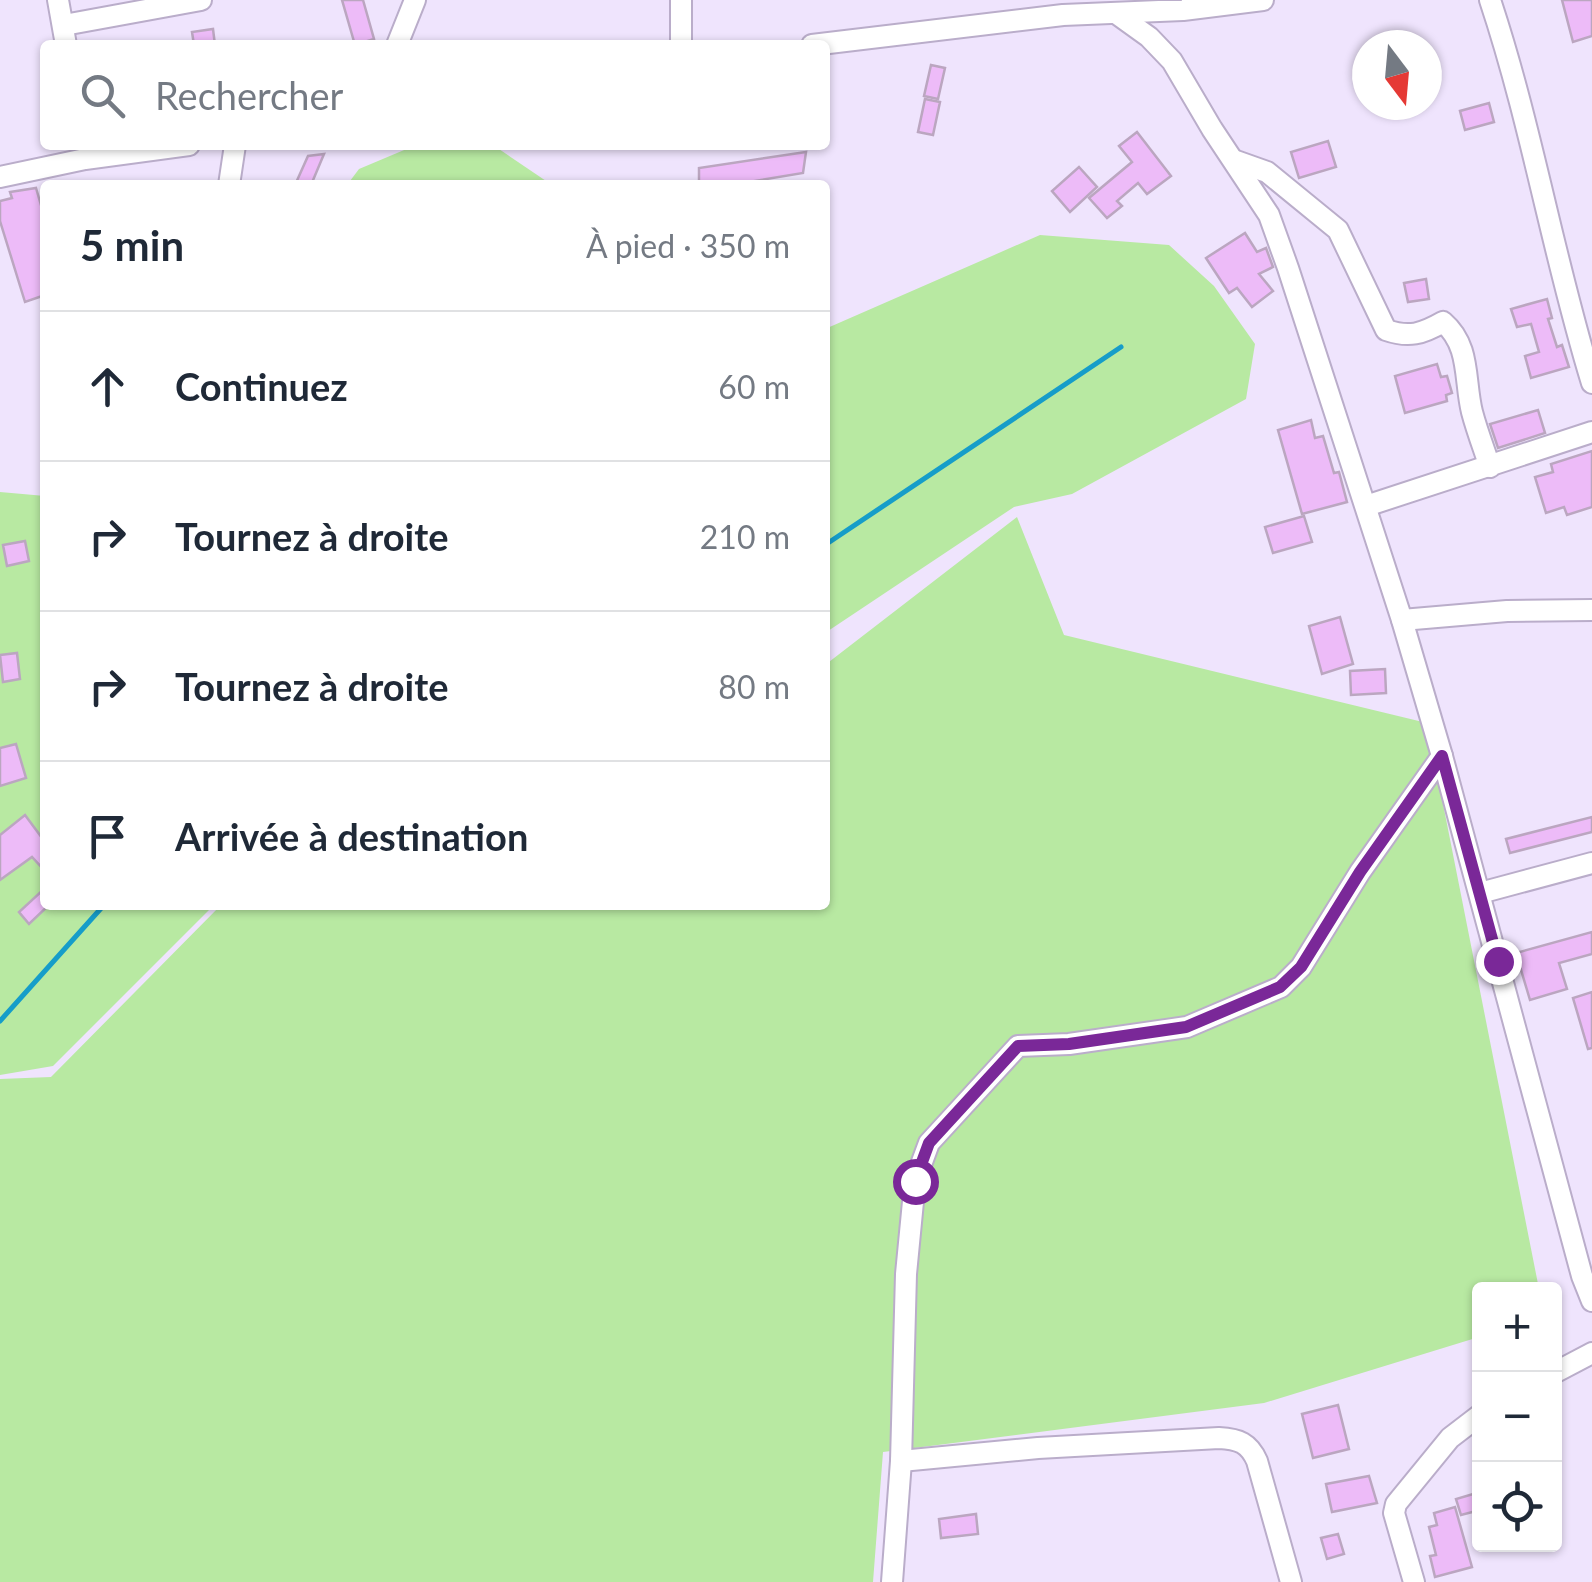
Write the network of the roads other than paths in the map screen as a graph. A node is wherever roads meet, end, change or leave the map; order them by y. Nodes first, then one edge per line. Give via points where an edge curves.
1 (58, 0) edge
2 (201, 0) edge
3 (415, 0) edge
4 (681, 0) edge
5 (1263, 0) edge
6 (1490, 0) edge
7 (1239, 2) edge
8 (1117, 14) junction
9 (65, 35) edge
10 (399, 40) edge
11 (681, 40) edge
12 (830, 43) edge
13 (114, 150) edge
14 (234, 150) edge
15 (84, 152) edge
16 (1236, 162) junction
17 (0, 177) edge
18 (230, 180) edge
19 (1592, 383) edge
20 (1592, 432) edge
21 (1490, 467) junction
22 (1366, 506) junction
23 (1592, 610) edge
24 (1402, 620) junction
25 (1442, 756) junction
26 (1592, 863) edge
27 (1480, 893) junction
28 (1587, 1275) edge
29 (1592, 1301) edge
30 (1592, 1353) edge
31 (1558, 1372) edge
32 (1472, 1421) edge
33 (901, 1460) junction
34 (892, 1582) edge
35 (1290, 1582) edge
36 (1414, 1582) edge

1 - 9 street
2 - 9 street
3 - 10 street
4 - 11 street
5 - 7 street
6 - 19 street
7 - 8 street
8 - 12 street
8 - 16 street via 1172,61
13 - 15 street
14 - 18 street
15 - 17 street
16 - 21 street via 1267,172 1338,230 1386,330 1424,334 1443,322 1456,333
16 - 22 street via 1269,215
20 - 21 street
21 - 22 street
22 - 24 street
23 - 24 street
24 - 25 street
25 - 27 street
25 - 33 street via 1301,967 1280,987 1186,1027 1018,1046 929,1143 915,1181 906,1274
26 - 27 street
27 - 28 street
28 - 29 street
30 - 31 street
32 - 36 street via 1396,1504
33 - 34 street
33 - 35 street via 1238,1440 1258,1461

